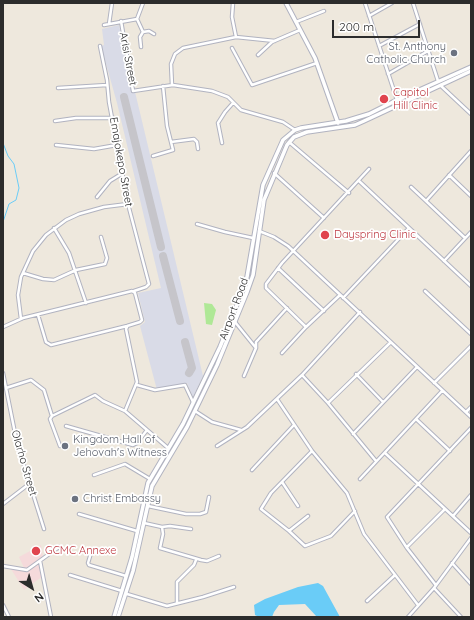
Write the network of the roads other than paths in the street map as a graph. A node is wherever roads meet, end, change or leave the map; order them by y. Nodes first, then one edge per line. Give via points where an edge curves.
1 (112, 3) edge
2 (143, 3) edge
3 (233, 3) edge
4 (286, 3) edge
5 (365, 3) edge
6 (392, 3) edge
7 (413, 3) edge
8 (324, 11) dead end
9 (369, 16) junction
10 (138, 19) junction
11 (121, 21) junction
12 (295, 22) junction
13 (109, 24) junction
14 (420, 24) junction
15 (104, 25) dead end
16 (300, 30) junction
17 (143, 32) junction
18 (154, 34) dead end
19 (236, 36) junction
20 (275, 41) junction
21 (100, 46) dead end
22 (379, 46) junction
23 (141, 48) dead end
24 (232, 48) dead end
25 (428, 51) junction
26 (258, 55) dead end
27 (317, 63) junction
28 (471, 67) edge
29 (471, 71) edge
30 (388, 74) junction
31 (439, 83) junction
32 (107, 85) junction
33 (163, 86) junction
34 (172, 86) junction
35 (58, 88) dead end
36 (397, 100) junction
37 (233, 103) junction
38 (471, 114) edge
39 (114, 118) junction
40 (55, 121) dead end
41 (338, 123) junction
42 (295, 130) junction
43 (171, 142) junction
44 (289, 142) junction
45 (222, 143) dead end
46 (56, 145) dead end
47 (117, 145) junction
48 (198, 149) dead end
49 (471, 151) edge
50 (153, 156) dead end
51 (369, 169) dead end
52 (123, 173) junction
53 (274, 173) junction
54 (449, 175) junction
55 (360, 182) junction
56 (411, 187) dead end
57 (349, 193) junction
58 (471, 196) edge
59 (97, 197) dead end
60 (426, 201) junction
61 (128, 204) junction
62 (324, 218) junction
63 (197, 224) dead end
64 (54, 228) junction
65 (409, 228) junction
66 (255, 230) junction
67 (260, 232) junction
68 (471, 232) edge
69 (101, 237) dead end
70 (253, 238) junction
71 (465, 238) junction
72 (293, 251) junction
73 (444, 261) junction
74 (278, 268) junction
75 (76, 270) junction
76 (23, 273) junction
77 (471, 286) edge
78 (134, 291) junction
79 (425, 291) dead end
80 (340, 295) junction
81 (343, 298) junction
82 (86, 303) junction
83 (287, 308) junction
84 (324, 311) junction
85 (360, 312) junction
86 (38, 315) junction
87 (21, 319) junction
88 (235, 322) junction
89 (127, 326) junction
90 (3, 327) edge
91 (306, 327) junction
92 (471, 334) edge
93 (391, 342) junction
94 (471, 346) edge
95 (222, 348) junction
96 (256, 348) junction
97 (282, 353) dead end
98 (417, 367) junction
99 (3, 373) edge
100 (356, 374) junction
101 (302, 375) junction
102 (244, 376) dead end
103 (434, 383) junction
104 (137, 385) junction
105 (6, 388) junction
106 (442, 391) junction
107 (277, 399) junction
108 (383, 402) junction
109 (193, 403) junction
110 (328, 403) junction
111 (471, 407) edge
112 (125, 410) junction
113 (195, 411) junction
114 (466, 412) junction
115 (52, 416) junction
116 (471, 417) edge
117 (416, 419) junction
118 (294, 425) junction
119 (66, 426) dead end
120 (471, 428) edge
121 (147, 430) junction
122 (242, 430) junction
123 (353, 434) junction
124 (60, 446) dead end
125 (217, 446) dead end
126 (168, 448) junction
127 (312, 451) junction
128 (450, 451) junction
129 (384, 453) junction
130 (376, 461) junction
131 (252, 470) dead end
132 (94, 475) dead end
133 (150, 479) junction
134 (360, 479) dead end
135 (282, 482) junction
136 (29, 484) junction
137 (418, 484) junction
138 (471, 495) edge
139 (209, 497) dead end
140 (3, 504) edge
141 (147, 506) junction
142 (298, 506) dead end
143 (445, 509) junction
144 (355, 511) junction
145 (79, 514) dead end
146 (308, 516) dead end
147 (453, 516) junction
148 (144, 523) junction
149 (162, 527) junction
150 (44, 529) dead end
151 (191, 529) dead end
152 (137, 531) junction
153 (289, 531) junction
154 (471, 533) edge
155 (471, 539) edge
156 (60, 546) dead end
157 (407, 548) junction
158 (91, 553) dead end
159 (219, 556) dead end
160 (196, 560) junction
161 (40, 562) junction
162 (452, 563) junction
163 (3, 566) edge
164 (128, 570) junction
165 (133, 571) junction
166 (395, 575) junction
167 (70, 576) dead end
168 (126, 576) junction
169 (435, 584) junction
170 (471, 584) edge
171 (234, 587) dead end
172 (434, 588) junction
173 (122, 591) junction
174 (127, 594) junction
175 (367, 601) dead end
176 (177, 603) junction
177 (3, 604) edge
178 (418, 605) junction
179 (9, 617) edge
180 (51, 617) edge
181 (114, 617) edge
182 (118, 617) edge
183 (408, 617) edge
184 (461, 617) edge

1 - 13 street
2 - 10 street
3 - 19 street via 232,17
4 - 12 main road
5 - 9 street
6 - 9 street
7 - 14 street
8 - 12 street
9 - 22 street
10 - 11 street
10 - 17 street
11 - 13 street
11 - 33 street, Arisi Street via 133,91
12 - 16 main road
13 - 15 street
14 - 22 street
14 - 25 street
16 - 20 street
16 - 27 main road
17 - 18 street via 149,31
17 - 23 street via 140,37
19 - 20 street
19 - 34 street via 180,50 171,64
20 - 26 street
21 - 32 street, Emajokepo Street
22 - 30 street
24 - 27 street via 252,85
25 - 30 street
25 - 31 street
27 - 41 main road
28 - 31 main road
29 - 31 main road
30 - 36 street
31 - 36 main road
31 - 38 street
31 - 44 main road via 356,125 307,132
32 - 35 street
32 - 39 street, Emajokepo Street
33 - 34 street, Arisi Street
33 - 43 street
34 - 37 street, Arisi Street via 221,93
36 - 41 main road via 364,116
37 - 42 street, Arisi Street via 241,110 283,122
37 - 45 street via 218,123
39 - 40 street
39 - 47 street, Emajokepo Street
41 - 42 main road
42 - 66 main road, Airport Road via 283,140 264,184
43 - 48 street via 194,139
43 - 50 street via 172,152
44 - 53 main road, Airport Road
44 - 57 street
46 - 47 street via 94,149
47 - 52 street, Emajokepo Street
49 - 54 street
51 - 55 street
52 - 59 street via 110,181
52 - 61 street, Emajokepo Street
53 - 62 street
53 - 67 main road, Airport Road via 264,200
54 - 58 street
54 - 60 street
55 - 57 street
55 - 65 street
56 - 60 street
57 - 62 street
60 - 71 street
61 - 64 street via 90,211 66,220
61 - 78 street, Emajokepo Street via 149,284 146,288
62 - 72 street
63 - 70 street
64 - 75 street
64 - 76 street via 33,251
65 - 73 street
65 - 81 street
66 - 67 street
66 - 70 main road, Airport Road
67 - 72 street via 274,237
67 - 88 main road, Airport Road via 253,275
68 - 71 street
69 - 75 street via 107,258 105,264
70 - 95 main road, Airport Road via 244,289
71 - 73 street
72 - 74 street
72 - 80 street
73 - 77 street
74 - 83 street via 269,278 266,288
74 - 84 street
75 - 76 street via 54,280
75 - 82 street
76 - 87 street via 18,295
78 - 82 street
78 - 89 street via 142,320
79 - 92 street
80 - 81 street
80 - 84 street
81 - 85 street
82 - 86 street
83 - 91 street
83 - 96 street via 256,342
84 - 91 street
85 - 93 street
85 - 101 street
86 - 87 street
86 - 89 street via 46,342 51,345
87 - 90 street
88 - 95 main road, Airport Road
88 - 96 street
89 - 104 street
91 - 97 street
93 - 98 street
93 - 100 street
94 - 103 street
95 - 109 main road, Airport Road
95 - 113 main road, Airport Road
96 - 102 street
98 - 103 street
98 - 108 street
99 - 105 street, Olarho Street
100 - 108 street
100 - 110 street
101 - 107 street
101 - 110 street
103 - 106 street
104 - 109 street via 155,390 185,385
104 - 112 street
105 - 115 street via 31,380 44,390
105 - 136 street, Olarho Street via 17,443
106 - 114 street
106 - 117 street
107 - 118 street
107 - 122 street
108 - 123 street
109 - 126 main road, Airport Road
110 - 123 street
111 - 114 street
112 - 115 street via 94,395
112 - 121 street
113 - 122 street via 212,422
113 - 141 main road, Airport Road via 156,476
114 - 116 street
115 - 124 street via 50,424
117 - 128 street
117 - 129 street
118 - 127 street
118 - 131 street
119 - 121 street via 133,445
120 - 128 street
121 - 126 street
122 - 125 street
123 - 130 street
126 - 133 main road, Airport Road
127 - 135 street
127 - 144 street via 347,493
128 - 137 street
129 - 130 street
129 - 137 street
130 - 134 street
132 - 133 street via 125,464
133 - 152 main road, Airport Road
135 - 142 street
135 - 153 street via 271,492 261,509
136 - 140 street
136 - 150 street, Olarho Street
137 - 143 street
137 - 157 street via 387,517
138 - 147 street
139 - 141 street via 209,507 206,512 200,514 186,514
141 - 148 main road, Airport Road
143 - 147 street
143 - 157 street
144 - 153 street via 331,536 305,546
144 - 166 street via 364,534
145 - 152 street
146 - 153 street
147 - 154 street
148 - 149 street
148 - 165 main road, Airport Road
149 - 151 street
149 - 160 street via 160,548
152 - 164 main road, Airport Road
155 - 162 street
156 - 161 street
157 - 169 street
158 - 168 street via 89,565
159 - 160 street via 207,561
160 - 176 street via 177,582
161 - 163 street via 26,570
161 - 180 street
162 - 169 street
162 - 170 street
164 - 165 main road
164 - 168 main road, Airport Road
165 - 174 main road, Airport Road
166 - 175 street
166 - 178 street
167 - 173 street
168 - 173 main road, Airport Road
169 - 172 street
171 - 176 street
172 - 178 street
172 - 184 street
173 - 181 main road, Airport Road
174 - 176 street via 167,606
174 - 182 main road, Airport Road
177 - 179 street
178 - 183 street

